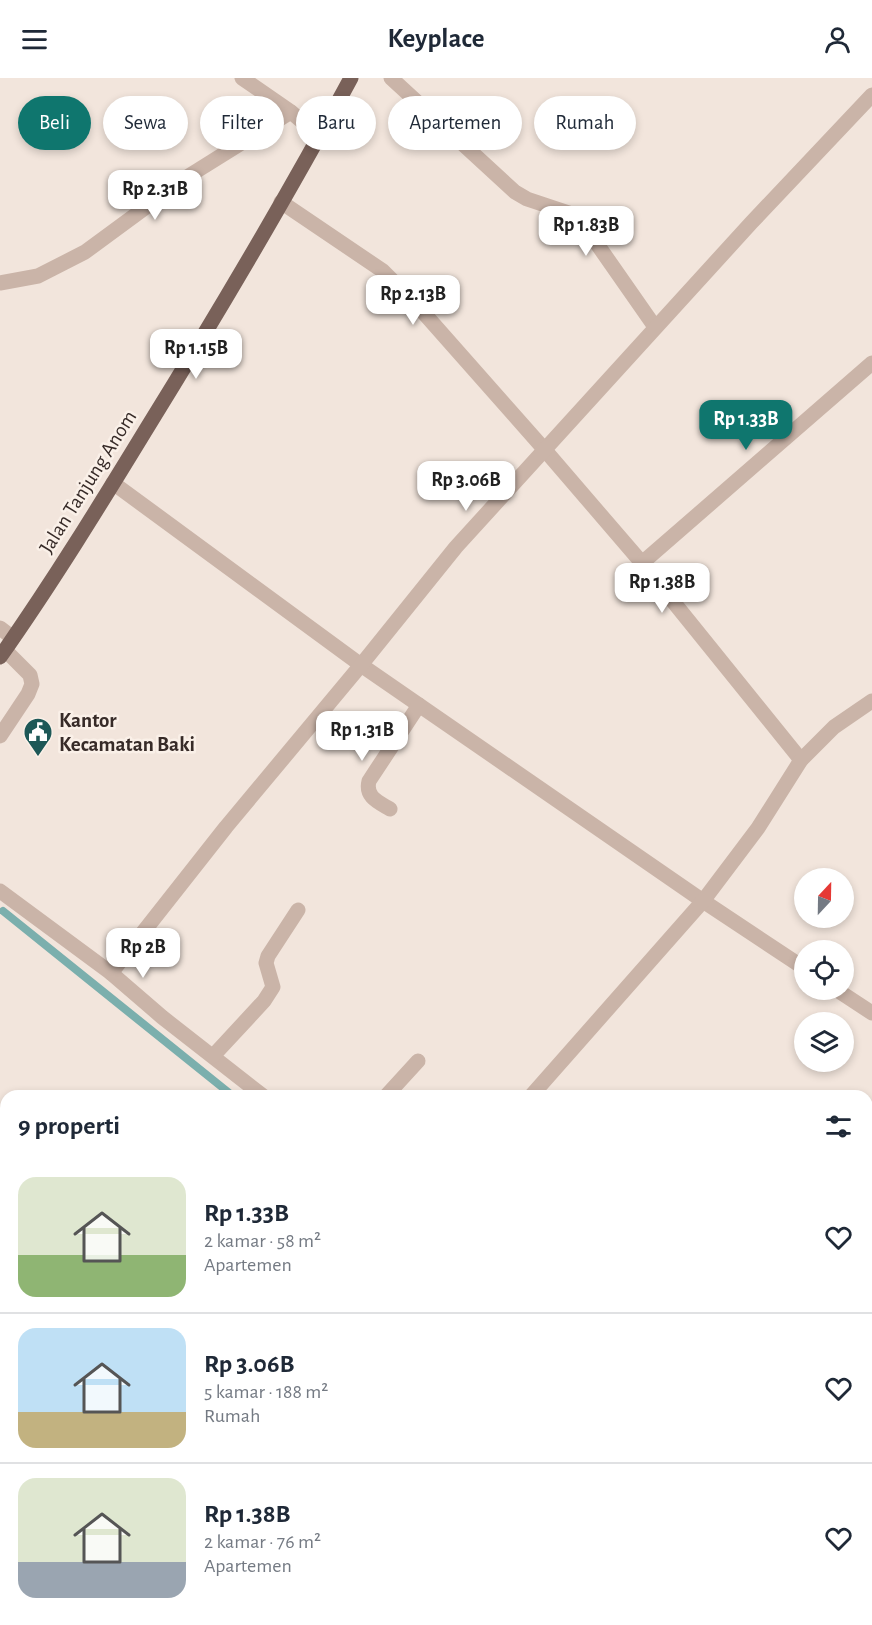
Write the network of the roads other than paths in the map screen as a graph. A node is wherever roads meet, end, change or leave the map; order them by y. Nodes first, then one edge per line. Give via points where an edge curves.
1 (242, 78) edge
2 (351, 78) edge
3 (391, 78) edge
4 (872, 95) edge
5 (341, 96) edge
6 (291, 112) junction
7 (296, 116) edge
8 (310, 150) edge
9 (281, 202) junction
10 (0, 283) edge
11 (655, 327) junction
12 (872, 363) edge
13 (544, 449) junction
14 (113, 483) junction
15 (642, 563) junction
16 (0, 628) edge
17 (6, 649) edge
18 (361, 665) junction
19 (872, 701) edge
20 (419, 705) junction
21 (0, 736) edge
22 (801, 760) junction
23 (390, 809) dead end
24 (0, 891) edge
25 (703, 901) junction
26 (298, 910) dead end
27 (794, 961) edge
28 (111, 973) junction
29 (852, 1000) edge
30 (872, 1013) edge
31 (213, 1056) junction
32 (418, 1061) dead end
33 (256, 1090) edge
34 (391, 1090) edge
35 (536, 1090) edge

1 - 6 street
2 - 5 main road, Jalan Tanjung Anom
3 - 11 street via 515,192 575,217
4 - 11 street
6 - 7 street
6 - 10 street via 187,177 85,252 38,276
8 - 9 main road, Jalan Tanjung Anom
9 - 13 street via 383,271
9 - 14 main road, Jalan Tanjung Anom
11 - 13 street
12 - 15 street
13 - 15 street
13 - 18 street via 456,547
14 - 17 main road, Jalan Tanjung Anom
14 - 18 street
15 - 22 street
16 - 17 street
17 - 21 street via 30,675 32,684
18 - 20 street
18 - 28 street
19 - 22 street via 834,727
20 - 23 street via 369,781 368,791
20 - 25 street
22 - 25 street via 758,828
24 - 28 street
25 - 27 street
25 - 35 street
26 - 31 street via 268,956 266,963 273,987
28 - 31 street
29 - 30 street
31 - 33 street
32 - 34 street

